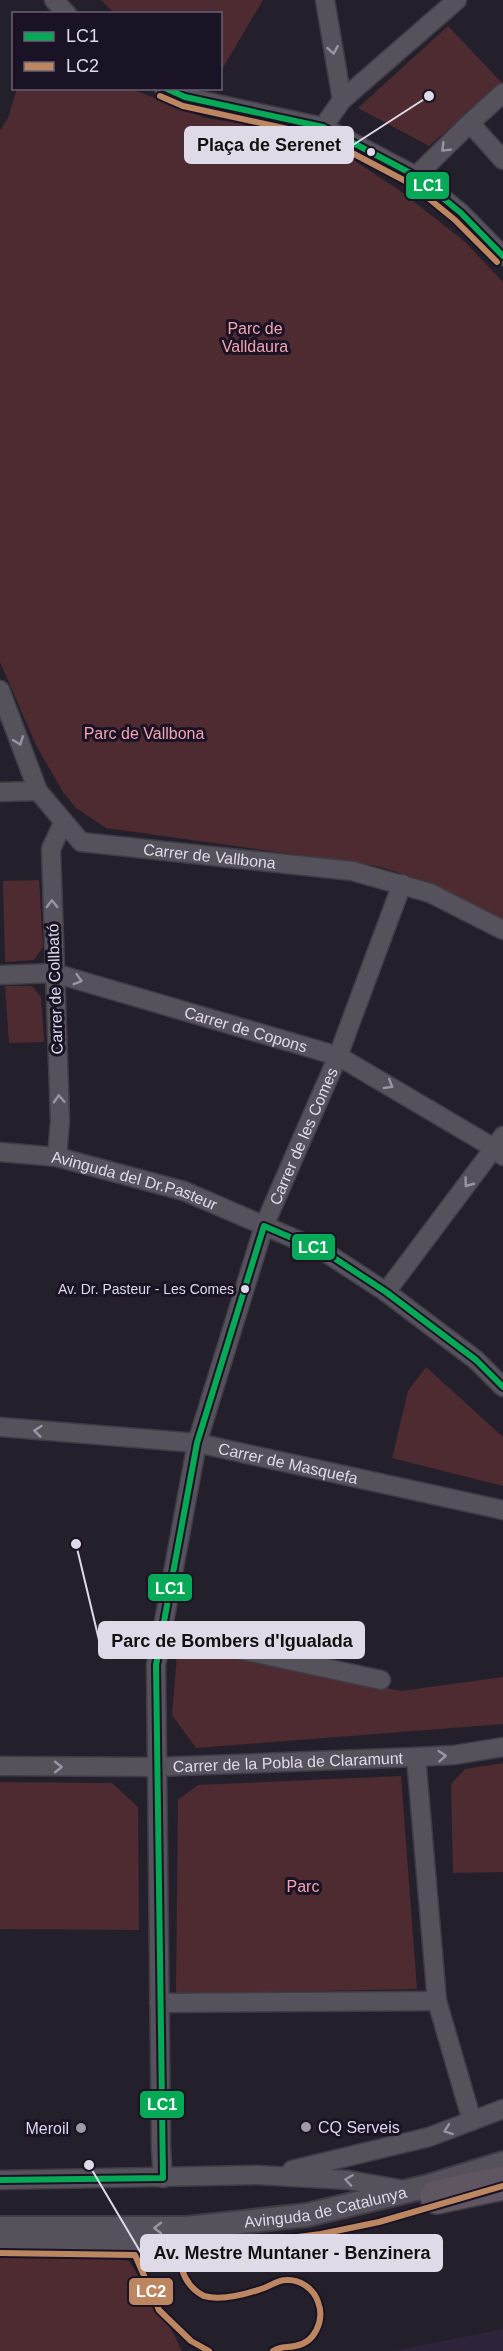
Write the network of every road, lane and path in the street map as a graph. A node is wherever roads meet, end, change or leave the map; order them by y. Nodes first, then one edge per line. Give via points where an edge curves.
1 (54, 0) edge
2 (325, 0) edge
3 (457, 0) edge
4 (65, 12) edge
5 (169, 90) edge
6 (503, 93) edge
7 (342, 100) junction
8 (470, 123) junction
9 (323, 127) junction
10 (503, 160) edge
11 (416, 176) junction
12 (503, 256) edge
13 (0, 690) edge
14 (38, 791) junction
15 (0, 792) edge
16 (63, 823) junction
17 (402, 885) junction
18 (503, 930) edge
19 (54, 973) junction
20 (0, 975) edge
21 (338, 1056) junction
22 (500, 1147) edge
23 (0, 1152) edge
24 (57, 1157) junction
25 (264, 1226) junction
26 (386, 1292) junction
27 (503, 1387) edge
28 (0, 1427) edge
29 (197, 1443) junction
30 (503, 1510) edge
31 (163, 1633) junction
32 (381, 1680) dead end
33 (503, 1747) edge
34 (416, 1757) junction
35 (0, 1766) edge
36 (156, 1767) junction
37 (437, 2001) junction
38 (159, 2003) junction
39 (503, 2109) edge
40 (472, 2121) junction
41 (503, 2163) edge
42 (271, 2175) junction
43 (503, 2177) edge
44 (163, 2178) junction
45 (0, 2180) edge
46 (503, 2183) edge
47 (422, 2194) junction
48 (0, 2228) edge
49 (0, 2244) edge

1 - 4 street
2 -> 7 street
3 - 7 street
5 - 9 street
6 - 8 street
7 - 9 street
8 - 10 street
8 -> 11 street
9 - 11 street
11 - 12 street via 461,213
13 -> 14 street, Carrer de Vallbona
14 - 15 street
14 - 16 street, Carrer de Vallbona
16 - 17 street, Carrer de Vallbona via 81,842 352,871
19 -> 16 street, Carrer de Collbató via 51,849
17 - 18 street, Carrer de Vallbona via 430,893
17 - 21 street, Carrer de les Comes
19 - 20 street, Carrer de Copons
19 -> 21 street, Carrer de Copons
24 -> 19 street, Carrer de Collbató via 60,1121
21 -> 22 street, Carrer de Copons
21 - 25 street, Carrer de les Comes
22 -> 26 street
23 - 24 street, Avinguda del Dr.Pasteur
24 - 25 street, Avinguda del Dr.Pasteur via 184,1191
25 - 26 street, Avinguda del Dr.Pasteur via 325,1252
25 - 29 street, Carrer de les Comes
26 - 27 street, Avinguda del Dr.Pasteur via 476,1360
29 -> 28 street, Carrer de Masquefa
29 - 30 street, Carrer de Masquefa
29 - 31 street, Carrer de les Comes
31 - 32 street
31 - 36 street, Carrer de les Comes via 156,1665
34 -> 33 street, Carrer de la Pobla de Claramunt
34 - 36 street, Carrer de la Pobla de Claramunt
34 - 37 street
35 -> 36 street, Carrer de la Pobla de Claramunt
36 - 38 street, Carrer de les Comes
37 - 38 street
37 - 40 street
38 - 44 street, Carrer de les Comes
39 - 40 street
40 -> 42 street via 429,2137
41 - 47 street, Avinguda de Catalunya via 429,2186
42 - 44 street
47 -> 42 street via 348,2180
43 - 47 street, Avinguda de Catalunya
44 - 45 street
46 - 47 highway
47 -> 48 street, Avinguda de Catalunya via 307,2215 195,2228
47 - 49 street, Avinguda de Catalunya via 319,2225 169,2244

